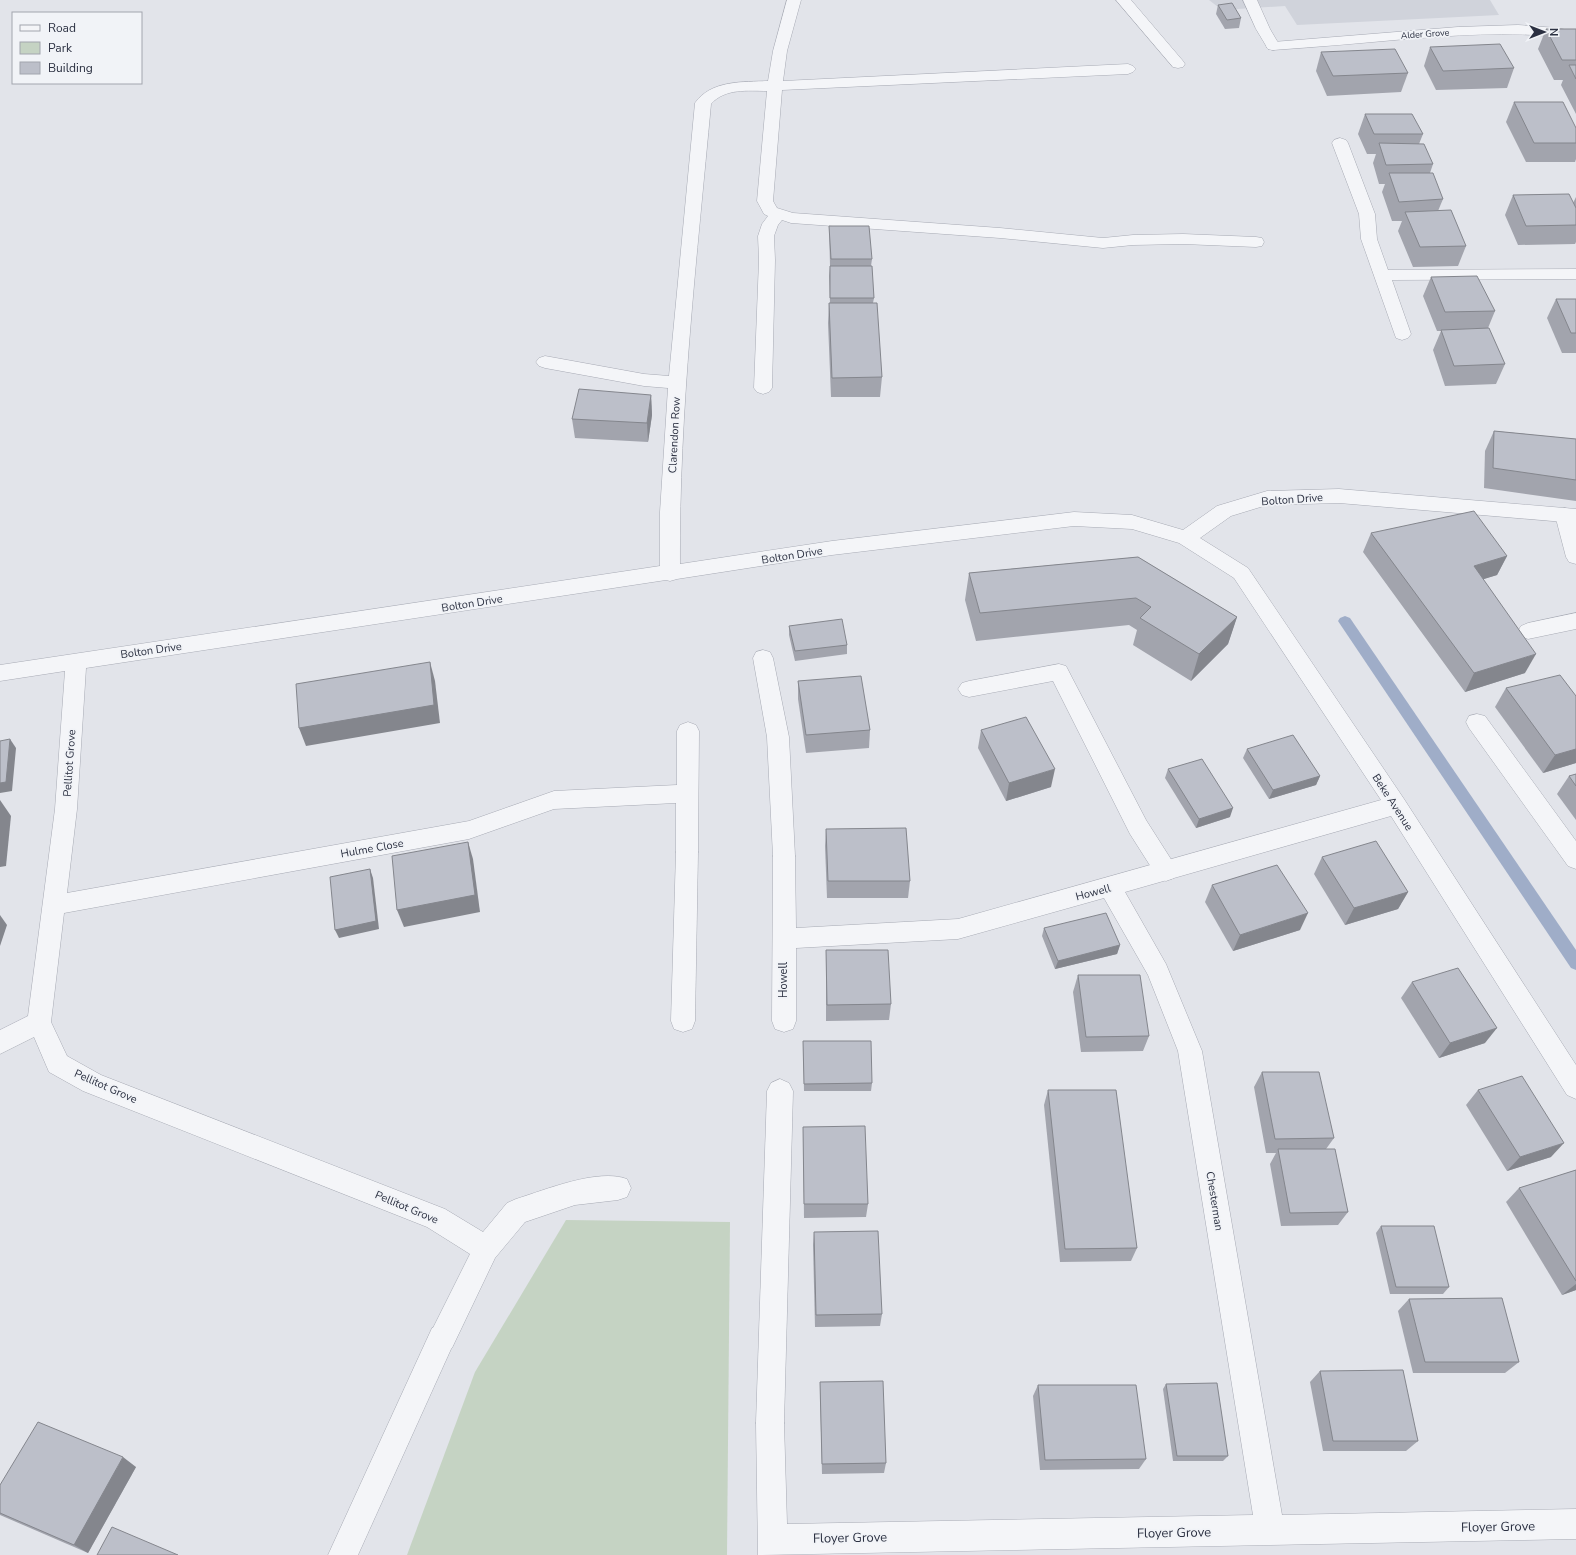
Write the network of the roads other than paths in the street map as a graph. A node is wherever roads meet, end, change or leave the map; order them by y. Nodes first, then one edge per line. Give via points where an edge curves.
1 (794, 0) edge
2 (1123, 0) edge
3 (1250, 0) edge
4 (1576, 36) edge
5 (1178, 64) dead end
6 (1128, 69) dead end
7 (775, 85) junction
8 (1340, 143) dead end
9 (778, 214) junction
10 (1256, 242) dead end
11 (1576, 274) edge
12 (1381, 275) junction
13 (1402, 334) dead end
14 (545, 362) dead end
15 (677, 383) junction
16 (763, 388) dead end
17 (1570, 516) edge
18 (1186, 538) junction
19 (1576, 557) edge
20 (670, 574) junction
21 (1576, 621) edge
22 (1528, 631) dead end
23 (763, 658) dead end
24 (76, 661) junction
25 (0, 673) edge
26 (969, 689) dead end
27 (1477, 722) dead end
28 (688, 731) dead end
29 (687, 792) junction
30 (1396, 805) junction
31 (1576, 859) edge
32 (1166, 871) junction
33 (1110, 887) junction
34 (54, 905) junction
35 (783, 939) junction
36 (683, 1021) dead end
37 (784, 1021) dead end
38 (39, 1022) junction
39 (0, 1043) edge
40 (1576, 1087) edge
41 (780, 1091) dead end
42 (618, 1188) dead end
43 (486, 1249) junction
44 (1576, 1524) edge
45 (1270, 1530) junction
46 (773, 1547) edge
47 (343, 1555) edge

1 - 7 street via 780,51
2 - 5 street
3 - 4 street, Alder Grove via 1273,46 1519,29 1552,31
6 - 7 street
7 - 9 street via 765,201 770,211
7 - 15 street via 717,91 703,103
8 - 12 street via 1366,214 1369,239
9 - 10 street via 791,218 1104,243 1176,239
9 - 16 street via 770,224 766,236
11 - 12 street
12 - 13 street
14 - 15 street, Clarendon Row via 644,380
15 - 20 street, Clarendon Row via 670,512
17 - 18 street, Bolton Drive via 1339,496 1267,498 1224,511
17 - 19 street
18 - 20 street, Bolton Drive via 1132,522 1074,519 832,548
18 - 30 street, Beke Avenue via 1241,573
20 - 24 street, Bolton Drive
21 - 22 street
23 - 35 street, Howell via 778,737 784,856
24 - 25 street, Bolton Drive
24 - 34 street, Pellitot Grove via 66,809
26 - 32 street via 1059,672 1138,827
27 - 31 street
28 - 29 street
29 - 34 street, Hulme Close via 554,800 469,830
29 - 36 street
30 - 32 street, Howell
30 - 40 street, Beke Avenue
32 - 33 street, Howell
33 - 35 street, Howell via 958,929
33 - 45 street, Chesterman via 1158,971 1190,1051
34 - 38 street, Pellitot Grove
35 - 37 street, Howell
38 - 39 street
38 - 43 street, Pellitot Grove via 58,1064 92,1083 436,1218
41 - 46 street, Floyer Grove via 770,1423
42 - 43 street via 575,1192 516,1212
43 - 47 street via 442,1338
44 - 45 street, Floyer Grove
45 - 46 street, Floyer Grove

